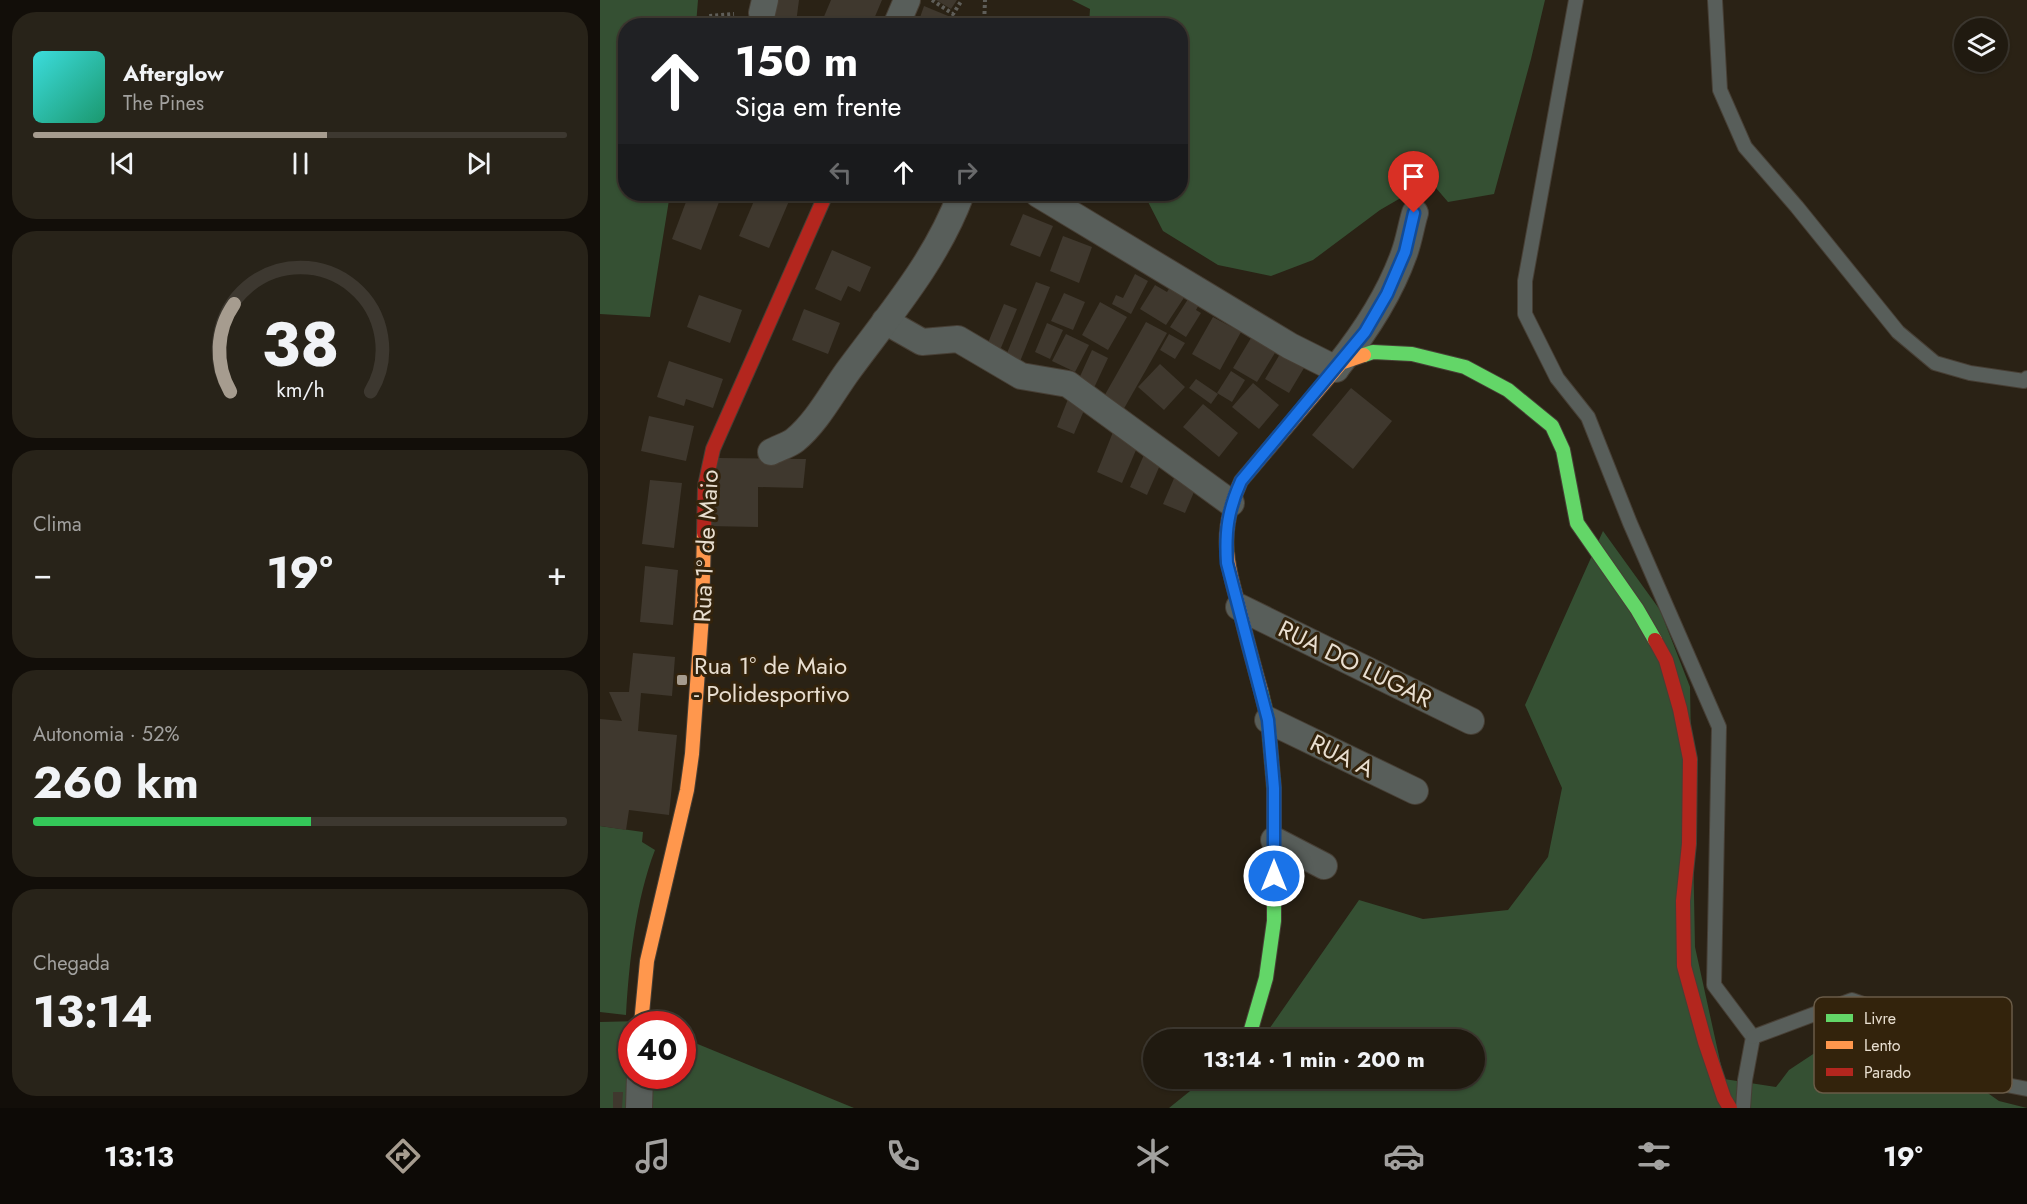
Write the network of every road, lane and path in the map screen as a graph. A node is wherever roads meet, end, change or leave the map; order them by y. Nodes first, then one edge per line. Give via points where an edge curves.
1 (907, 0) edge
2 (932, 0) edge
3 (962, 0) edge
4 (985, 0) edge
5 (1576, 0) edge
6 (1714, 0) edge
7 (734, 14) dead end
8 (707, 18) edge
9 (899, 18) edge
10 (984, 18) edge
11 (823, 201) edge
12 (958, 201) edge
13 (1050, 201) edge
14 (1414, 213) dead end
15 (885, 321) junction
16 (1337, 367) junction
17 (2027, 378) edge
18 (771, 452) dead end
19 (1231, 503) junction
20 (1239, 607) junction
21 (1268, 720) junction
22 (1471, 721) dead end
23 (1415, 791) dead end
24 (1274, 840) junction
25 (1324, 866) dead end
26 (642, 1011) edge
27 (1814, 1014) edge
28 (1251, 1029) edge
29 (1753, 1037) junction
30 (2012, 1086) edge
31 (640, 1089) edge
32 (2027, 1089) edge
33 (639, 1108) edge
34 (1730, 1108) edge
35 (1743, 1108) edge

1 - 9 street
2 - 3 path via 953,14
4 - 10 path
5 - 29 lane via 1525,280 1525,314 1557,378 1588,417 1629,522 1719,727 1714,985
6 - 17 lane via 1720,90 1745,147 1898,332 1935,363 1970,373 2024,381
7 - 8 path
11 - 26 street, Rua 1º de Maio via 713,450 705,486 702,615 692,754 647,961
12 - 15 street via 932,255
13 - 16 street via 1290,346
14 - 16 street via 1405,252 1387,294 1365,332
15 - 18 street via 795,441
15 - 19 street via 922,342 958,339 1021,376 1068,384
16 - 19 street via 1241,481
16 - 34 street via 1373,352 1412,354 1465,367 1508,390 1552,426 1563,450 1577,523 1637,609 1665,660 1680,709 1690,759 1684,966 1705,1042
19 - 20 street via 1227,563
20 - 21 street
20 - 22 street, RUA DO LUGAR
21 - 23 street, RUA A
21 - 24 street
24 - 25 street
24 - 28 street via 1274,921 1266,978
27 - 29 lane
29 - 35 lane
30 - 32 lane
31 - 33 street

